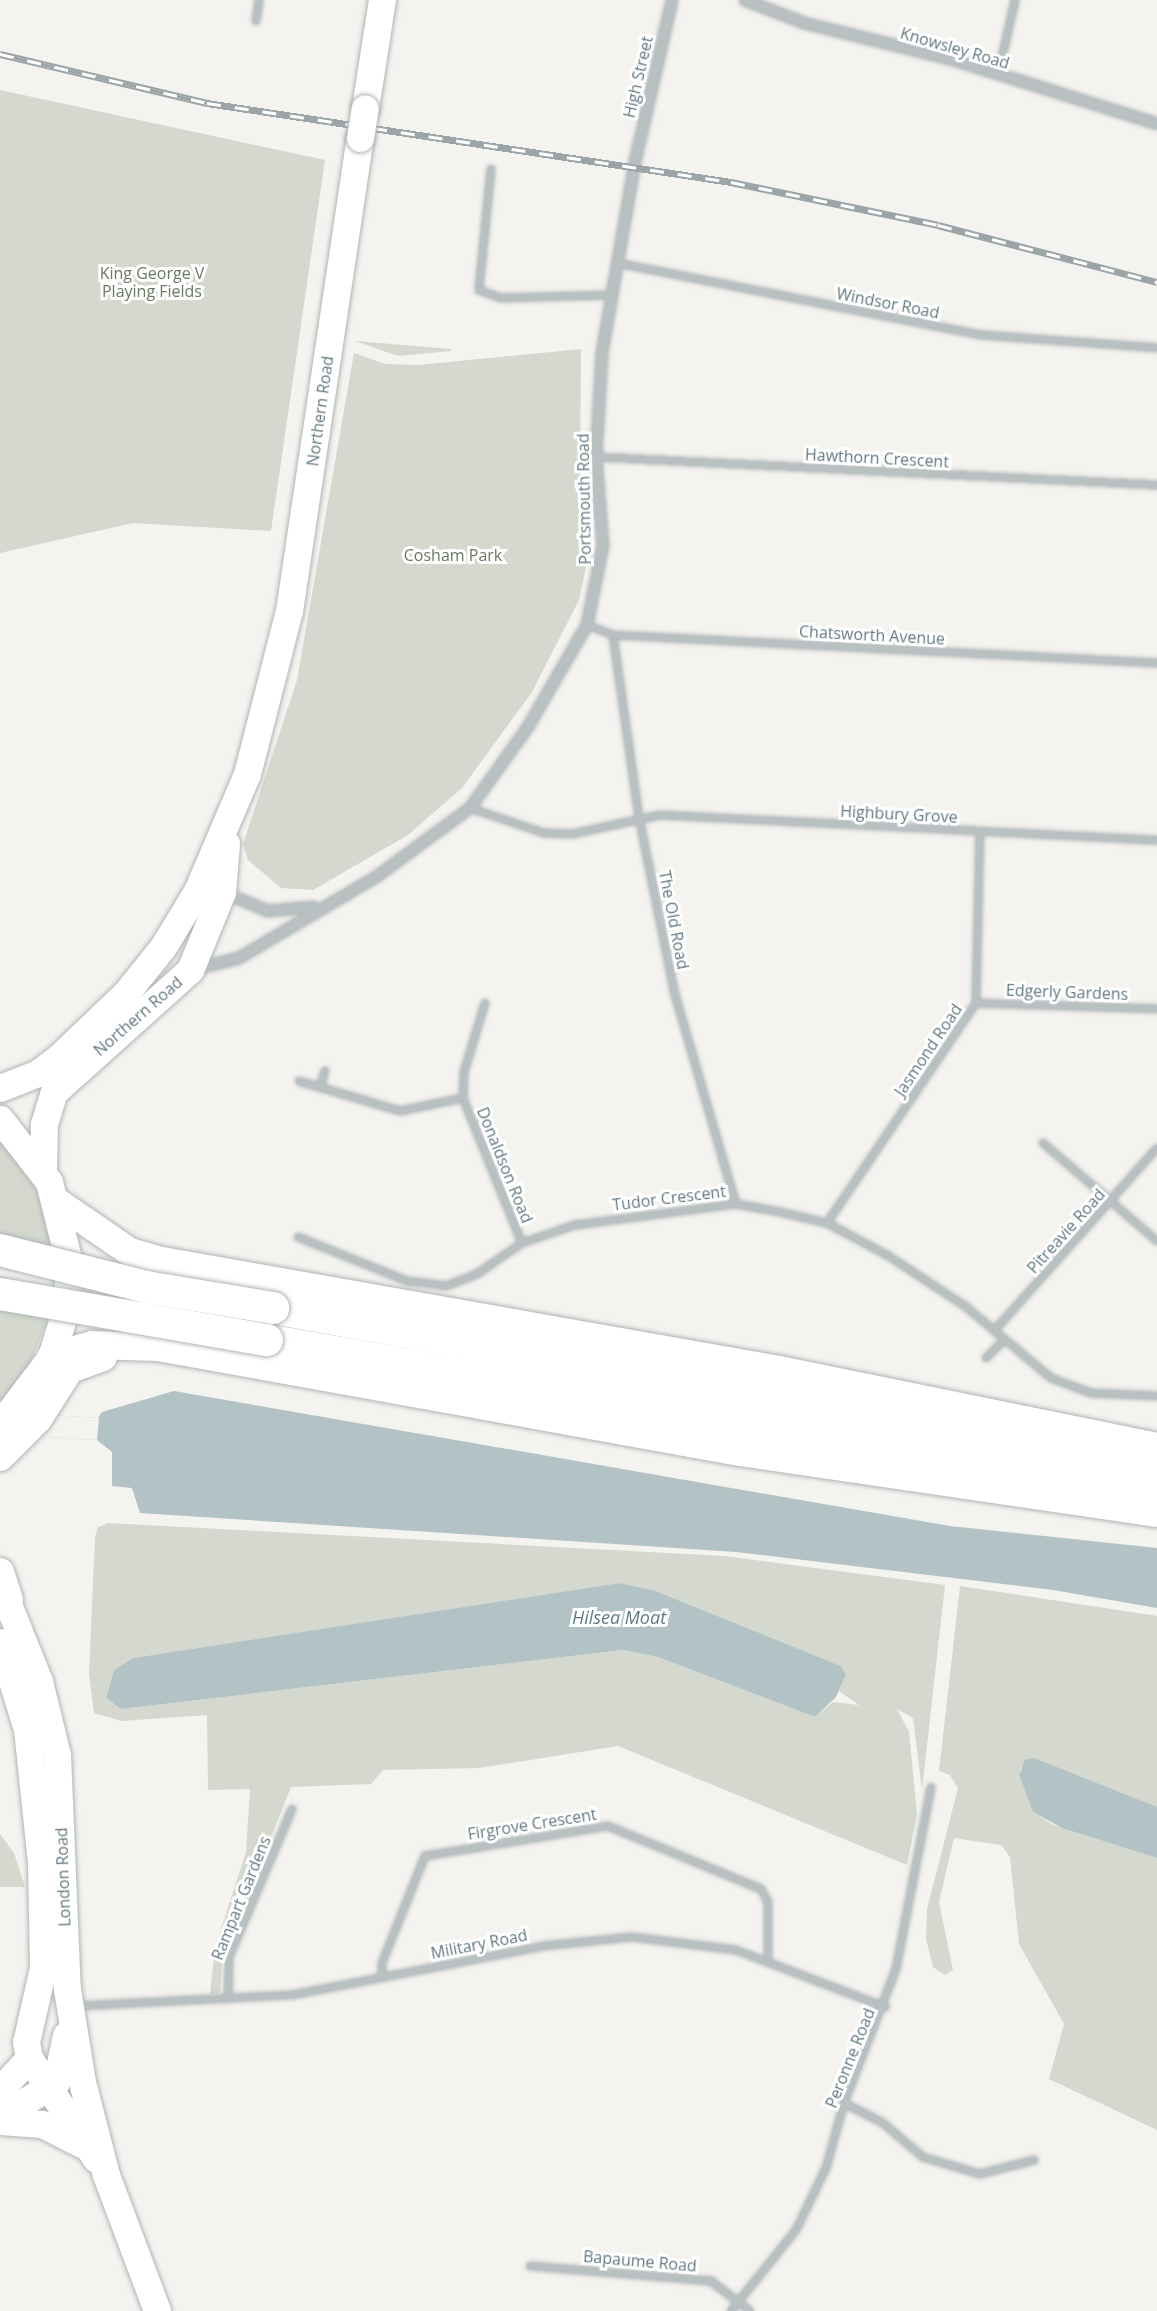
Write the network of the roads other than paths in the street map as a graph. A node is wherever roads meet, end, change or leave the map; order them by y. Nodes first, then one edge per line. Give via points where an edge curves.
1 (258, 0) edge
2 (382, 0) edge
3 (672, 0) edge
4 (745, 0) edge
5 (1015, 0) edge
6 (256, 21) dead end
7 (998, 75) junction
8 (1157, 123) edge
9 (635, 162) joint
10 (491, 169) dead end
11 (618, 263) junction
12 (612, 295) junction
13 (1157, 348) edge
14 (596, 457) junction
15 (1157, 485) edge
16 (587, 625) junction
17 (614, 635) junction
18 (1157, 663) edge
19 (470, 808) junction
20 (639, 818) junction
21 (980, 832) junction
22 (1157, 840) edge
23 (209, 892) junction
24 (326, 904) junction
25 (190, 970) junction
26 (485, 1003) dead end
27 (976, 1003) junction
28 (1157, 1009) edge
29 (325, 1071) dead end
30 (299, 1081) dead end
31 (320, 1087) junction
32 (0, 1088) edge
33 (463, 1098) junction
34 (0, 1119) edge
35 (1043, 1143) dead end
36 (1157, 1148) edge
37 (43, 1172) junction
38 (57, 1202) junction
39 (1110, 1203) junction
40 (735, 1204) junction
41 (826, 1223) junction
42 (298, 1238) dead end
43 (1157, 1241) edge
44 (522, 1243) junction
45 (0, 1250) edge
46 (0, 1294) edge
47 (994, 1331) junction
48 (1004, 1340) junction
49 (51, 1357) junction
50 (987, 1358) dead end
51 (204, 1359) junction
52 (1157, 1396) edge
53 (3, 1440) edge
54 (1157, 1447) edge
55 (1157, 1468) edge
56 (1157, 1496) edge
57 (1157, 1513) edge
58 (0, 1572) edge
59 (5, 1592) edge
60 (0, 1642) edge
61 (932, 1787) dead end
62 (292, 1809) dead end
63 (768, 1959) junction
64 (382, 1977) junction
65 (68, 1998) junction
66 (228, 1999) junction
67 (885, 2007) junction
68 (29, 2058) junction
69 (48, 2089) junction
70 (0, 2090) edge
71 (844, 2103) junction
72 (0, 2119) edge
73 (1034, 2160) dead end
74 (106, 2175) junction
75 (530, 2266) dead end
76 (741, 2303) junction
77 (157, 2311) edge
78 (731, 2311) edge
79 (750, 2311) edge

1 - 6 street
2 - 23 main road, Northern Road, bridge via 289,611 263,723 230,815
3 - 9 street, High Street
4 - 7 street, Knowsley Road via 804,23
5 - 7 street
7 - 8 street, Knowsley Road
9 - 11 street, Portsmouth Road
10 - 12 street via 479,290 501,298
11 - 12 street, Portsmouth Road
11 - 13 street, Windsor Road via 981,335
12 - 14 street, Portsmouth Road
14 - 15 street, Hawthorn Crescent
14 - 16 street, Portsmouth Road via 603,546
16 - 17 street, Chatsworth Avenue
16 - 19 street, Portsmouth Road via 528,727
17 - 18 street, Chatsworth Avenue
17 - 20 street, The Old Road
19 - 20 street, Highbury Grove via 544,832 572,834
19 - 24 street, Portsmouth Road via 376,877
20 - 21 street, Highbury Grove
20 - 40 street, The Old Road via 675,991
21 - 22 street, Highbury Grove
21 - 27 street, Jasmond Road
23 - 24 street, Portsmouth Road via 268,911
23 - 25 main road, Northern Road
23 - 32 main road, Northern Road via 88,1032 38,1073
24 - 25 street, Portsmouth Road via 239,958
25 - 37 main road, Northern Road via 54,1092 44,1124
26 - 33 street, Donaldson Road via 464,1072
27 - 28 street, Edgerly Gardens
27 - 41 street, Jasmond Road
29 - 31 street
30 - 31 street, Donaldson Road
31 - 33 street, Donaldson Road via 400,1111
33 - 44 street, Donaldson Road
34 - 37 main road
35 - 39 street
36 - 39 street, Pitreavie Road
37 - 38 main road
38 - 49 main road via 67,1237 69,1284
38 - 54 highway via 130,1252 162,1261 779,1370
39 - 43 street
39 - 47 street, Pitreavie Road
40 - 41 street, Tudor Crescent
40 - 44 street, Tudor Crescent via 634,1214
41 - 47 street, Tudor Crescent via 887,1255
42 - 44 street, Tudor Crescent via 407,1281 446,1286 477,1274
45 - 55 highway, bridge via 146,1287
46 - 56 highway, bridge
47 - 48 street, Tudor Crescent
48 - 50 street
48 - 52 street, Tudor Crescent via 1051,1378 1091,1393
49 - 51 highway via 121,1344
49 - 53 main road via 19,1405
51 - 53 highway via 92,1358 65,1374 48,1405
51 - 57 highway via 871,1473
58 - 59 highway
59 - 65 main road, London Road via 39,1681 57,1755
60 - 68 main road, London Road via 27,1729 41,1862 43,1968 26,2042
61 - 67 street, Peronne Road via 919,1870
62 - 66 street, Rampart Gardens via 229,1957
63 - 64 street, Military Road via 688,1941 601,1938
63 - 64 street, Firgrove Crescent via 768,1902 761,1889 608,1826 425,1856 382,1963
63 - 67 street, Military Road
64 - 66 street, Military Road via 292,1995
65 - 66 street, Military Road
65 - 69 main road via 64,2059
65 - 74 main road, London Road
67 - 71 street, Peronne Road
68 - 69 main road, London Road
68 - 70 main road
69 - 72 main road
69 - 74 main road, London Road
71 - 73 street via 883,2123 923,2157 980,2174
71 - 76 street, Peronne Road via 812,2201
72 - 74 main road, London Road via 24,2120 65,2132
74 - 77 main road, London Road
75 - 76 street, Bapaume Road via 711,2281
76 - 78 street, Peronne Road
76 - 79 street, Bapaume Road

